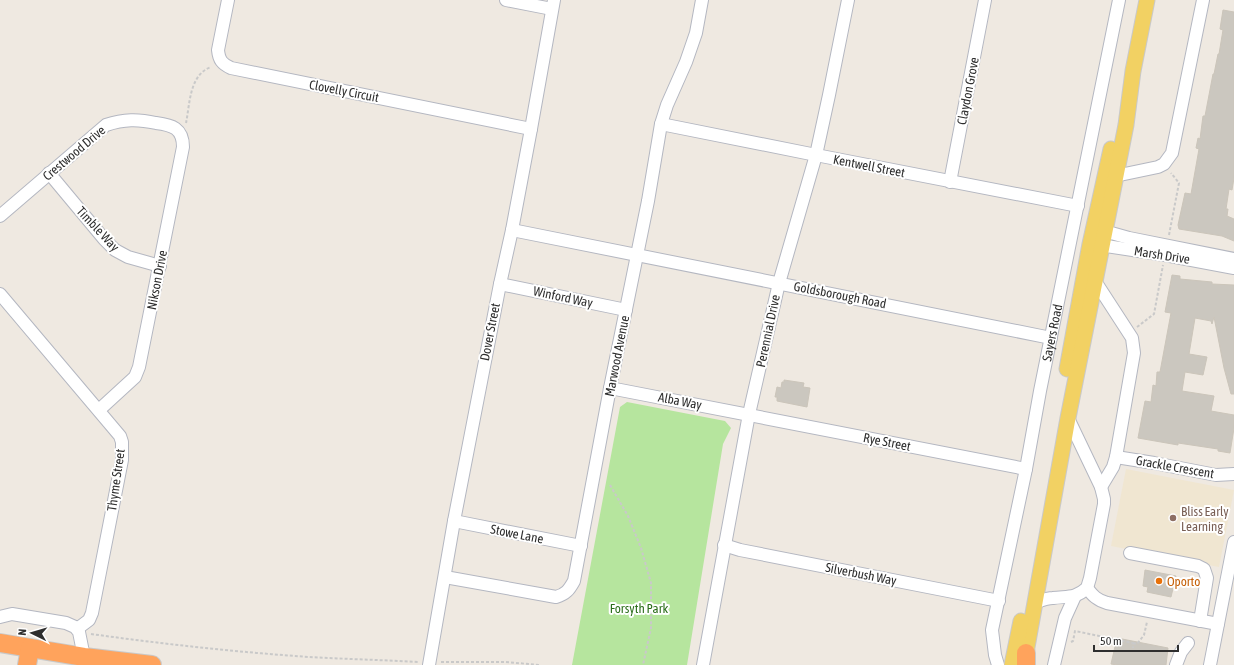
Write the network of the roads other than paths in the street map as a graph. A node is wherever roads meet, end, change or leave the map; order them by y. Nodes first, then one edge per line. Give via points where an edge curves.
1 (228, 0) edge
2 (506, 0) edge
3 (702, 0) edge
4 (848, 0) edge
5 (985, 0) edge
6 (1119, 0) edge
7 (1147, 0) edge
8 (1203, 0) edge
9 (553, 5) edge
10 (1133, 71) junction
11 (661, 124) junction
12 (183, 129) joint
13 (532, 129) junction
14 (816, 155) junction
15 (49, 173) junction
16 (1115, 176) junction
17 (950, 182) junction
18 (1078, 206) junction
19 (0, 216) edge
20 (512, 230) junction
21 (1098, 237) junction
22 (636, 255) junction
23 (1234, 259) edge
24 (160, 266) junction
25 (1234, 268) edge
26 (1096, 281) junction
27 (779, 283) junction
28 (500, 284) junction
29 (0, 294) edge
30 (626, 310) junction
31 (1051, 338) junction
32 (610, 388) junction
33 (99, 410) junction
34 (749, 414) junction
35 (1068, 418) junction
36 (1116, 457) junction
37 (1026, 469) junction
38 (1234, 474) edge
39 (1102, 487) junction
40 (454, 521) junction
41 (1234, 542) edge
42 (581, 546) junction
43 (724, 546) junction
44 (1130, 553) dead end
45 (445, 577) junction
46 (1087, 588) junction
47 (1075, 596) junction
48 (999, 601) junction
49 (1034, 603) junction
50 (0, 617) edge
51 (1200, 621) junction
52 (1218, 624) junction
53 (78, 631) junction
54 (0, 643) edge
55 (29, 656) edge
56 (84, 657) junction
57 (1025, 661) edge
58 (429, 664) edge
59 (152, 665) edge
60 (703, 665) edge
61 (998, 665) edge
62 (1012, 665) edge
63 (1054, 665) edge
64 (1176, 665) edge
65 (1185, 665) edge
66 (1210, 665) edge

1 - 13 street, Clovelly Circuit via 218,50 221,63 231,68
2 - 9 street
3 - 11 street, Marwood Avenue via 696,33
4 - 14 street, Perennial Drive
5 - 17 street, Claydon Grove
6 - 18 street, Sayers Road
7 - 10 main road, Sayers Road
8 - 16 street via 1172,154 1158,167
9 - 13 street, Dover Street
10 - 16 main road, Sayers Road via 1126,125
10 - 21 main road, Sayers Road via 1120,111 1103,181
11 - 14 street, Kentwell Street
11 - 22 street, Marwood Avenue
12 - 15 street, Crestwood Drive via 132,119 118,121 106,125
12 - 24 street, Nikson Drive via 184,147
13 - 20 street, Dover Street
14 - 17 street, Kentwell Street
14 - 27 street, Perennial Drive
15 - 19 street, Crestwood Drive
15 - 24 street, Timble Way via 115,250 128,257
16 - 21 main road, Sayers Road
17 - 18 street, Kentwell Street
18 - 31 street, Sayers Road
20 - 22 street, Goldsborough Road
20 - 28 street, Dover Street
21 - 23 street, Marsh Drive via 1129,238
21 - 25 street, Marsh Drive
21 - 26 main road, Sayers Road
21 - 62 main road, Sayers Road
22 - 27 street, Goldsborough Road
22 - 30 street, Marwood Avenue
24 - 33 street, Nikson Drive via 135,377
26 - 35 main road, Sayers Road
26 - 36 street via 1129,334 1134,349
27 - 31 street, Goldsborough Road
27 - 34 street, Perennial Drive
28 - 30 street, Winford Way
28 - 40 street, Dover Street
29 - 33 street, Thyme Street
30 - 32 street, Marwood Avenue
31 - 37 street, Sayers Road
32 - 34 street, Alba Way
32 - 42 street, Marwood Avenue
33 - 53 street, Thyme Street via 120,436 122,460 92,613
34 - 37 street, Rye Street
34 - 43 street, Perennial Drive
35 - 39 street
35 - 49 main road, Sayers Road
36 - 38 street, Grackle Crescent via 1216,475
36 - 39 street
37 - 48 street, Sayers Road
39 - 46 street via 1104,504
40 - 42 street, Stowe Lane
40 - 45 street, Dover Street
41 - 52 street
42 - 45 street, Marwood Avenue via 574,581 569,590 556,597
43 - 48 street, Silverbush Way
43 - 60 street, Perennial Drive
44 - 51 street via 1204,569 1207,578
45 - 58 street, Dover Street
46 - 47 street
46 - 51 street via 1100,601
47 - 49 street via 1054,597
47 - 63 street via 1065,618
48 - 61 street, Sayers Road via 992,630
49 - 57 main road, Sayers Road
50 - 53 street via 12,614 66,623
51 - 52 street
52 - 66 street
53 - 56 street
54 - 55 highway
55 - 56 highway
56 - 59 highway
64 - 65 street via 1181,652 1191,644

